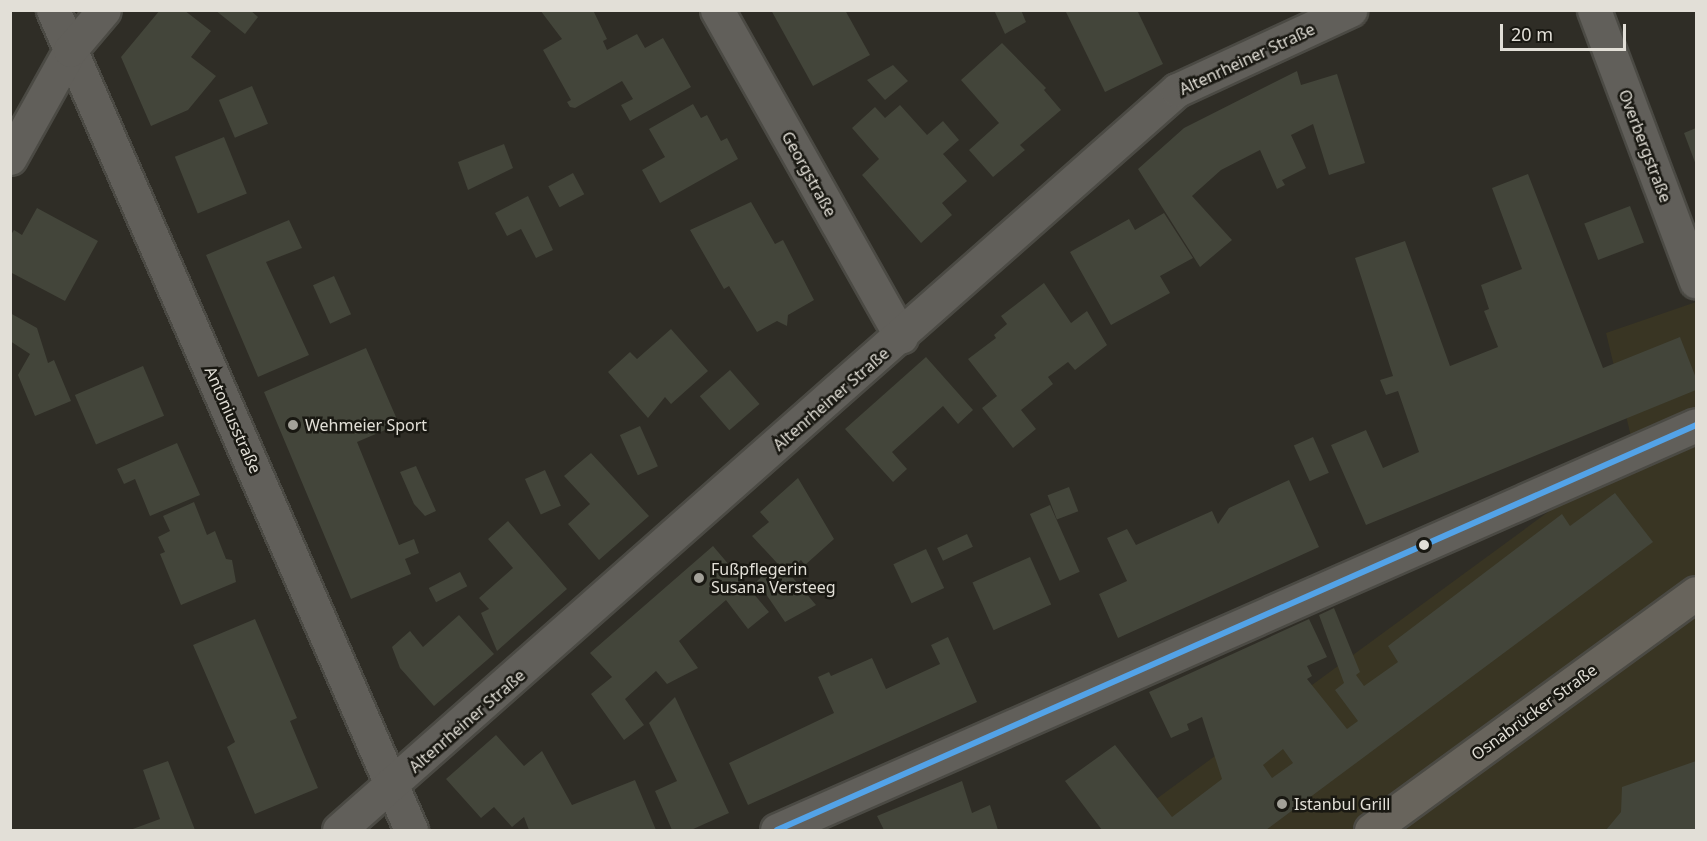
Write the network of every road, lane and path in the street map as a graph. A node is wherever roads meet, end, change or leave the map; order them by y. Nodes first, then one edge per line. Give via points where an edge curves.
1 (53, 10) edge
2 (104, 10) edge
3 (717, 10) edge
4 (1350, 10) edge
5 (1594, 10) edge
6 (70, 50) junction
7 (10, 158) edge
8 (1696, 281) edge
9 (901, 337) junction
10 (1696, 424) edge
11 (1696, 593) edge
12 (394, 785) junction
13 (339, 831) edge
14 (411, 831) edge
15 (777, 831) edge
16 (1371, 831) edge

1 - 6 street, Antoniusstraße
2 - 6 street
3 - 9 street, Georgstraße
4 - 9 street, Altenrheiner Straße via 1177,90
5 - 8 street, Overbergstraße
6 - 7 street
6 - 12 street, Antoniusstraße
9 - 12 street, Altenrheiner Straße
10 - 15 street
11 - 16 main road, Osnabrücker Straße
12 - 13 street, Altenrheiner Straße
12 - 14 street, Antoniusstraße

